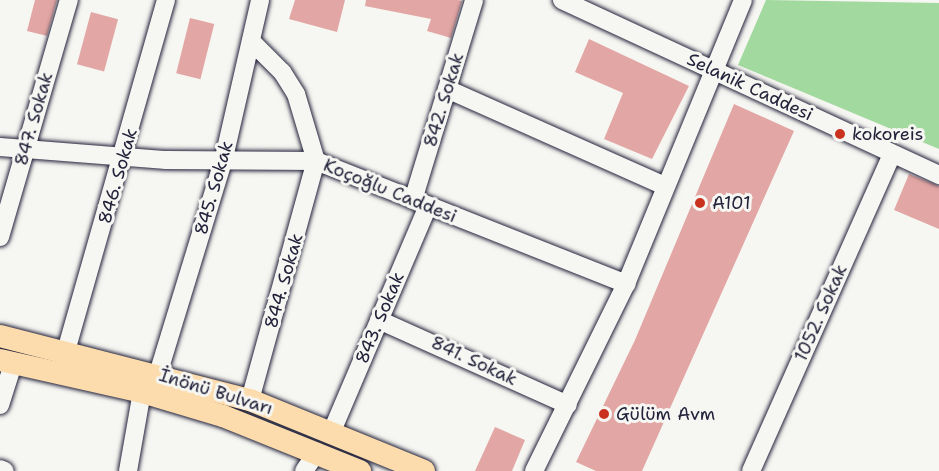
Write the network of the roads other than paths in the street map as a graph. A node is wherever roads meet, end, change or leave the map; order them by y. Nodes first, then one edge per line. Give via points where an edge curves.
1 (69, 0) edge
2 (166, 0) edge
3 (260, 0) edge
4 (474, 0) edge
5 (561, 0) edge
6 (743, 0) edge
7 (251, 41) junction
8 (715, 69) junction
9 (447, 89) junction
10 (0, 147) edge
11 (25, 148) junction
12 (125, 155) junction
13 (892, 155) junction
14 (316, 161) junction
15 (223, 162) junction
16 (939, 175) edge
17 (665, 186) junction
18 (420, 203) junction
19 (0, 237) edge
20 (626, 284) junction
21 (379, 320) junction
22 (0, 336) edge
23 (66, 351) junction
24 (6, 362) edge
25 (158, 374) junction
26 (142, 392) junction
27 (250, 400) junction
28 (0, 405) edge
29 (568, 405) junction
30 (332, 430) junction
31 (317, 452) junction
32 (0, 469) edge
33 (5, 471) edge
34 (128, 471) edge
35 (304, 471) edge
36 (360, 471) edge
37 (424, 471) edge
38 (534, 471) edge
39 (751, 471) edge

1 - 11 street, 847. Sokak
2 - 12 street, 846. Sokak
3 - 7 street, 845. Sokak
4 - 9 street, 842. Sokak
5 - 8 street, Selanik Caddesi
6 - 8 street
7 - 14 street via 282,72 296,94
7 - 15 street, 845. Sokak
8 - 13 street, Selanik Caddesi
8 - 17 street
9 - 17 street
9 - 18 street, 842. Sokak
10 - 11 street, Koçoğlu Caddesi
11 - 12 street, Koçoğlu Caddesi
11 - 19 street, 847. Sokak
12 - 15 street, Koçoğlu Caddesi
12 - 23 street, 846. Sokak
13 - 16 street, Selanik Caddesi
13 - 39 street, 1052. Sokak
14 - 15 street, Koçoğlu Caddesi via 268,158
14 - 18 street, Koçoğlu Caddesi
14 - 27 street, 844. Sokak
15 - 25 street, 845. Sokak
17 - 20 street
18 - 20 street, Koçoğlu Caddesi
18 - 21 street, 843. Sokak
20 - 29 street
21 - 29 street, 841. Sokak
21 - 30 street, 843. Sokak
22 - 23 main road, İnönü Bulvarı
23 - 25 main road, İnönü Bulvarı
24 - 26 main road, İnönü Bulvarı
24 - 28 street
25 - 27 main road, İnönü Bulvarı
26 - 31 main road, İnönü Bulvarı
26 - 34 street
27 - 30 main road, İnönü Bulvarı
29 - 38 street
30 - 37 main road, İnönü Bulvarı
31 - 35 street
31 - 36 main road, İnönü Bulvarı
32 - 33 street

